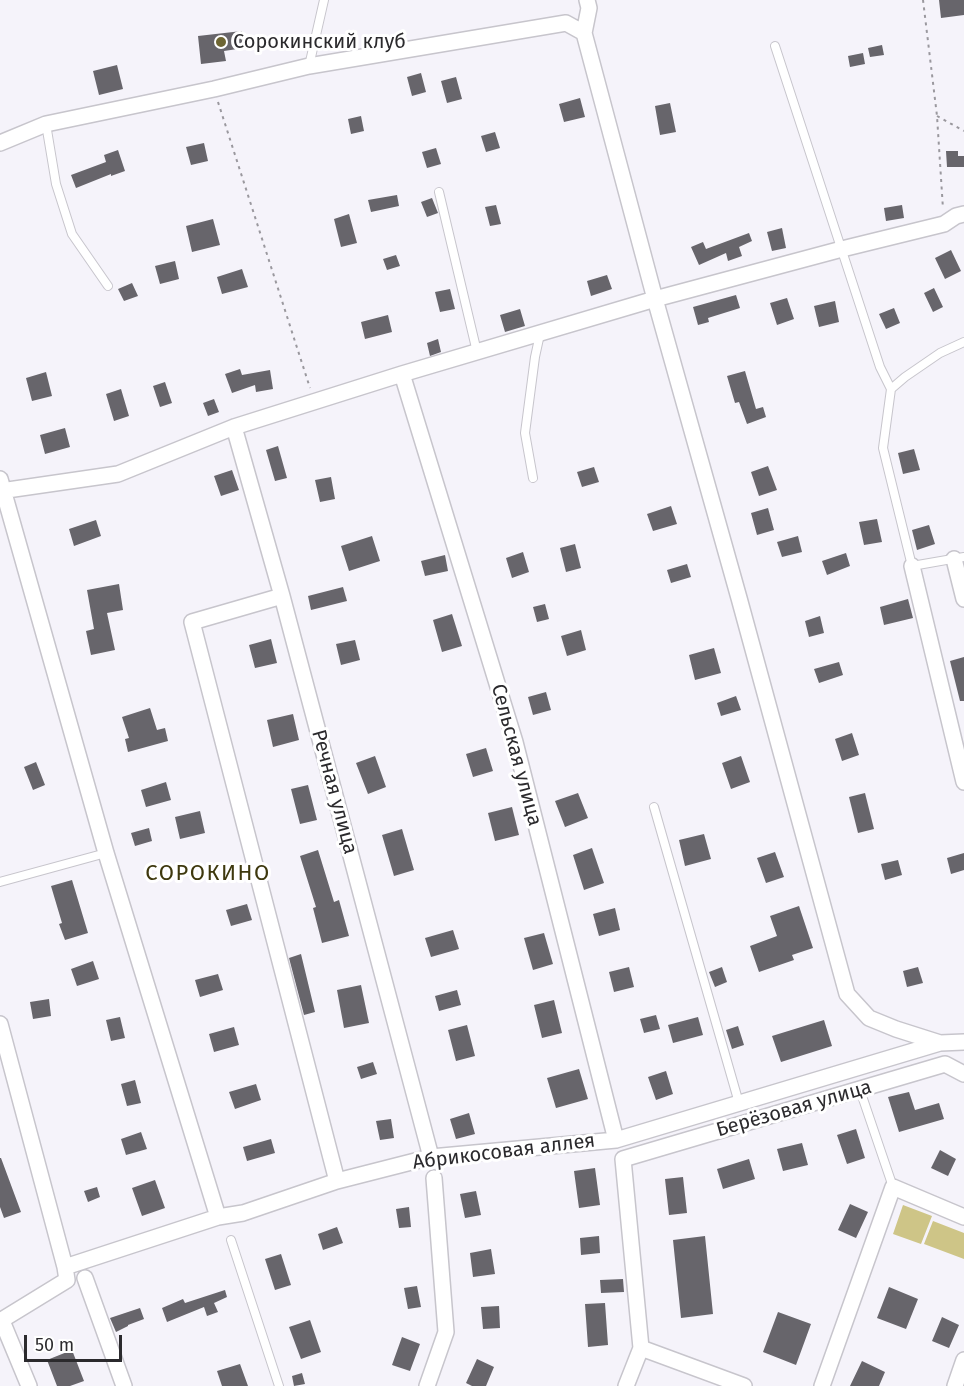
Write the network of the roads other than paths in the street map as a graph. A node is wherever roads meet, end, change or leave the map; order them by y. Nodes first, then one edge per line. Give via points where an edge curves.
1 (324, 0) edge
2 (587, 0) edge
3 (584, 33) junction
4 (775, 46) dead end
5 (309, 66) junction
6 (46, 124) junction
7 (0, 143) edge
8 (439, 192) dead end
9 (964, 214) edge
10 (843, 249) junction
11 (108, 286) dead end
12 (655, 300) junction
13 (540, 334) junction
14 (964, 342) edge
15 (477, 352) junction
16 (402, 374) junction
17 (891, 389) junction
18 (234, 427) junction
19 (533, 478) dead end
20 (1, 487) edge
21 (959, 558) edge
22 (912, 566) junction
23 (282, 596) junction
24 (964, 599) edge
25 (964, 782) edge
26 (654, 807) dead end
27 (106, 853) junction
28 (0, 882) edge
29 (0, 1024) edge
30 (964, 1042) edge
31 (940, 1043) junction
32 (964, 1074) edge
33 (860, 1090) junction
34 (739, 1103) junction
35 (616, 1140) junction
36 (430, 1157) junction
37 (434, 1178) dead end
38 (337, 1182) junction
39 (893, 1188) junction
40 (218, 1217) junction
41 (964, 1217) edge
42 (231, 1240) dead end
43 (65, 1267) junction
44 (85, 1278) dead end
45 (1, 1321) edge
46 (641, 1348) junction
47 (964, 1360) edge
48 (29, 1386) edge
49 (124, 1386) edge
50 (279, 1386) edge
51 (427, 1386) edge
52 (626, 1386) edge
53 (744, 1386) edge
54 (822, 1386) edge
55 (955, 1386) edge

1 - 5 lane
2 - 3 street
3 - 5 street via 566,23
3 - 12 street
4 - 10 lane
5 - 6 street
6 - 7 street
6 - 11 lane via 56,184 72,234
8 - 15 lane
9 - 10 street via 944,224
10 - 12 street
10 - 17 lane via 880,367
12 - 13 street
12 - 31 street via 847,994 869,1018
13 - 15 street
13 - 19 lane via 525,433
14 - 17 lane via 940,353
15 - 16 street
16 - 18 street
16 - 35 street, Сельская улица via 515,742
17 - 22 lane via 883,448
18 - 20 street via 118,474
18 - 23 street, Речная улица
20 - 27 street
21 - 22 lane
21 - 24 street
22 - 25 street
23 - 36 street, Речная улица
23 - 38 street via 192,622
26 - 34 lane
27 - 28 lane
27 - 40 street
29 - 43 street
30 - 31 street, Абрикосовая аллея
31 - 34 street, Абрикосовая аллея
32 - 33 street, Берёзовая улица via 945,1064
33 - 39 lane
33 - 46 street, Берёзовая улица via 623,1160
34 - 35 street, Абрикосовая аллея
35 - 36 street, Абрикосовая аллея
36 - 38 street, Абрикосовая аллея
37 - 51 street via 446,1332
38 - 40 street, Абрикосовая аллея via 243,1213
39 - 41 street
39 - 54 street
40 - 43 street, Абрикосовая аллея
42 - 50 lane
43 - 45 street via 67,1280
44 - 49 street
45 - 48 street
46 - 52 street
46 - 53 street
47 - 55 street

